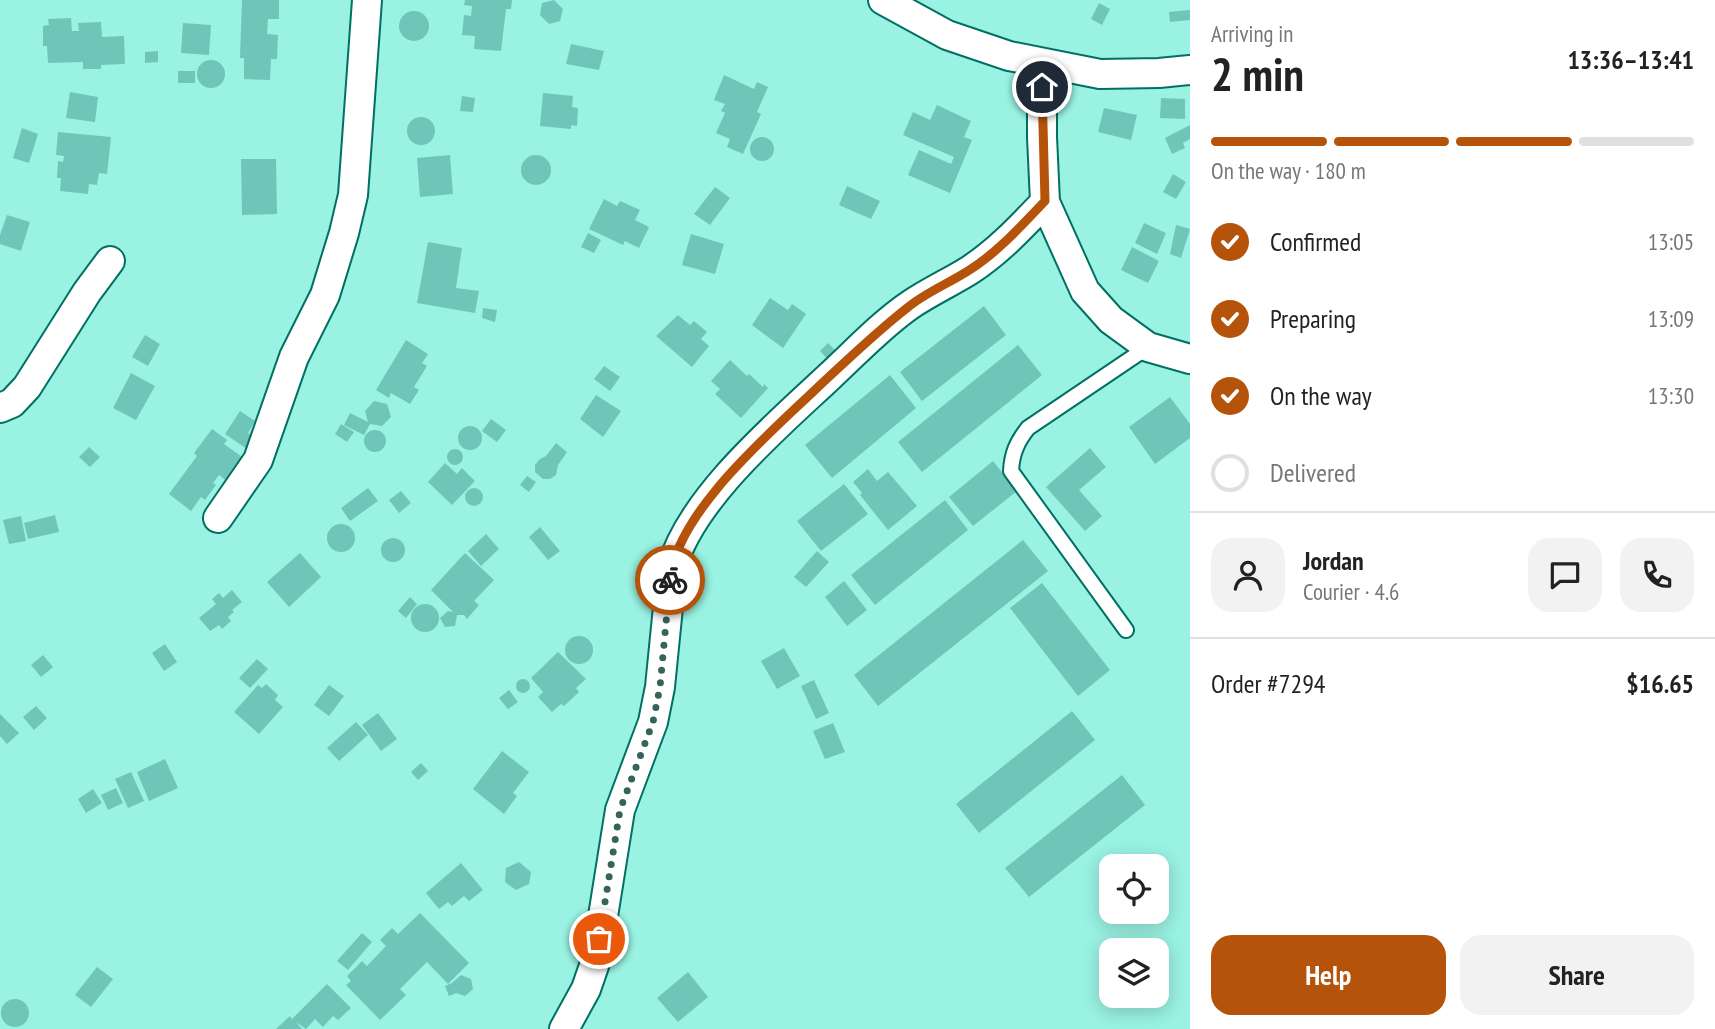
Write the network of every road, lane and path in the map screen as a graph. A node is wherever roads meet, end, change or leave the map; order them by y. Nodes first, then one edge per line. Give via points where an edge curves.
1 (367, 0) edge
2 (883, 0) edge
3 (1042, 63) junction
4 (1190, 70) edge
5 (1045, 201) junction
6 (110, 261) dead end
7 (1148, 347) junction
8 (1190, 359) edge
9 (0, 408) edge
10 (218, 518) dead end
11 (1126, 630) dead end
12 (564, 1029) edge

1 - 10 street via 353,195 344,233 258,460
2 - 3 street via 947,35
3 - 4 street via 1100,74
3 - 5 street
5 - 7 street via 1085,291 1111,320
5 - 12 street via 980,262 910,305 880,330 733,470 696,518 671,567 660,687 653,722 620,810 596,960
6 - 9 street via 27,387
7 - 8 street
7 - 11 lane via 1028,428 1017,441 1011,471

